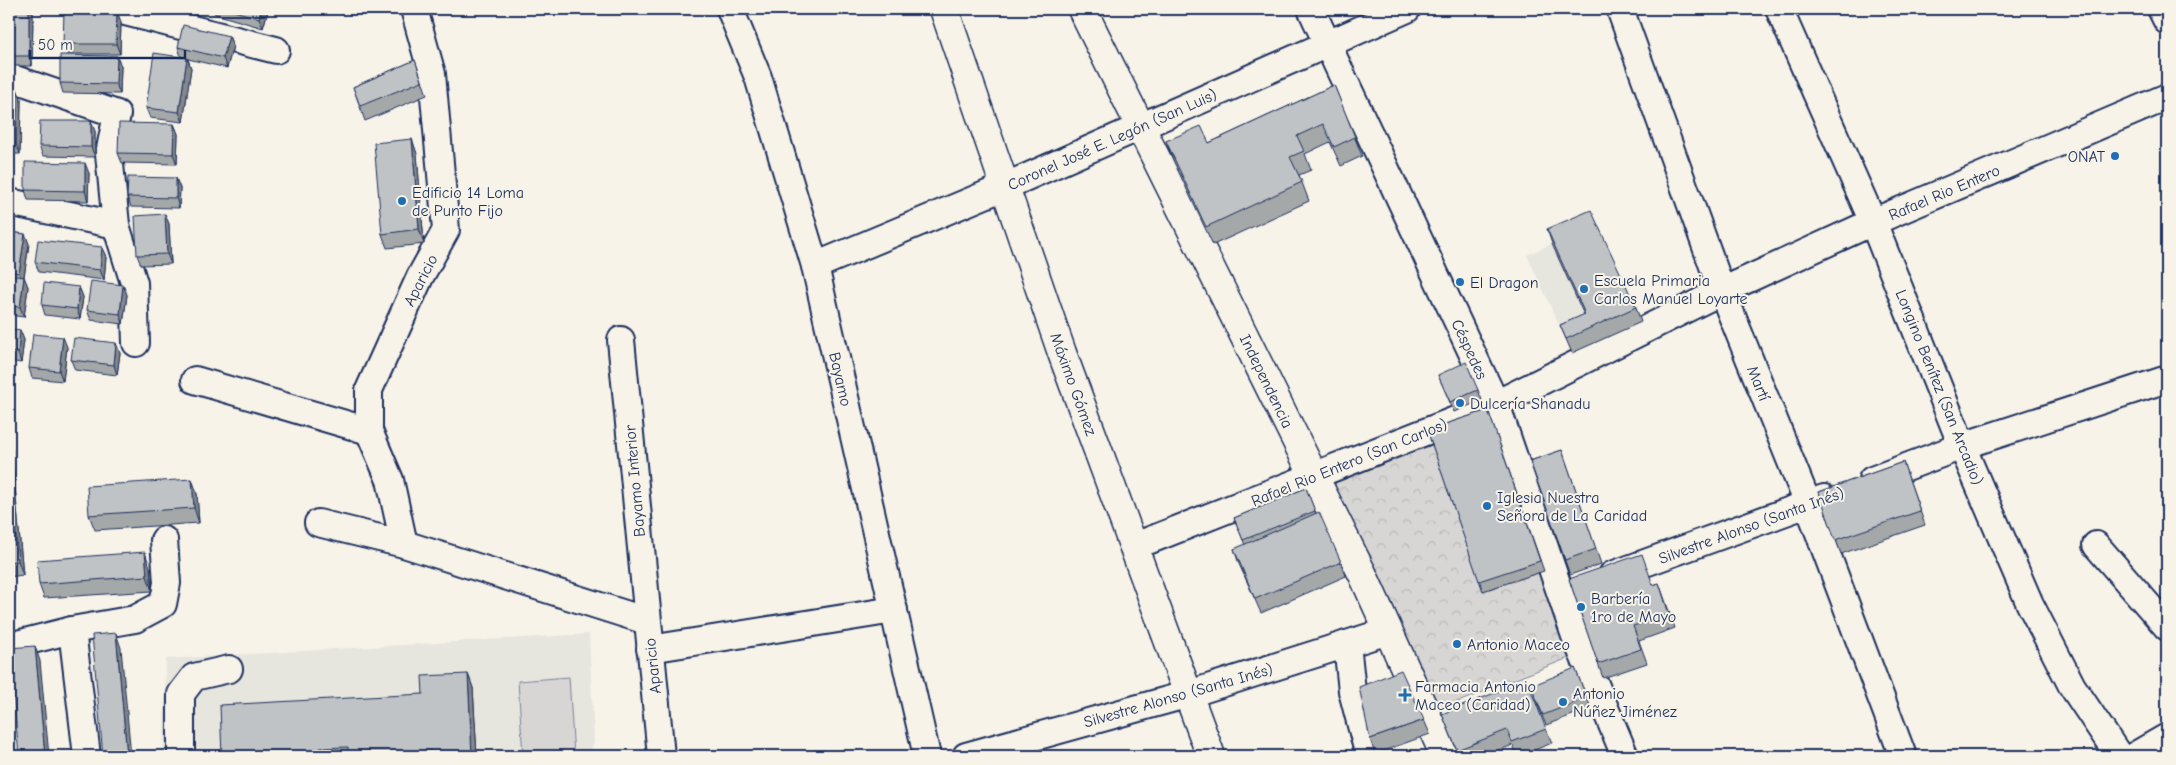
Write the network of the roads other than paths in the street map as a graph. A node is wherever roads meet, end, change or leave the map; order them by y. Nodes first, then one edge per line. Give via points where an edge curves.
1 (113, 9) edge
2 (414, 9) edge
3 (730, 9) edge
4 (944, 9) edge
5 (1082, 9) edge
6 (1311, 9) edge
7 (1407, 9) edge
8 (1620, 9) edge
9 (1779, 9) edge
10 (2161, 9) edge
11 (2167, 22) edge
12 (1327, 44) junction
13 (276, 50) dead end
14 (9, 77) edge
15 (2167, 97) edge
16 (1141, 126) junction
17 (1004, 187) junction
18 (9, 202) edge
19 (1873, 222) junction
20 (116, 225) junction
21 (815, 266) junction
22 (1722, 291) junction
23 (620, 340) dead end
24 (136, 343) dead end
25 (2167, 379) edge
26 (195, 380) dead end
27 (1496, 404) junction
28 (369, 430) junction
29 (1962, 446) junction
30 (1315, 477) junction
31 (1808, 504) junction
32 (318, 523) dead end
33 (164, 540) dead end
34 (404, 544) junction
35 (2096, 545) dead end
36 (1135, 546) junction
37 (1577, 588) junction
38 (894, 610) junction
39 (648, 621) junction
40 (2167, 627) edge
41 (72, 630) junction
42 (1391, 638) junction
43 (1347, 644) junction
44 (9, 646) edge
45 (650, 649) junction
46 (1586, 664) junction
47 (229, 669) dead end
48 (1562, 673) edge
49 (1352, 691) junction
50 (1189, 694) junction
51 (1457, 716) edge
52 (1431, 726) junction
53 (2167, 737) edge
54 (87, 756) edge
55 (180, 756) edge
56 (661, 756) edge
57 (927, 756) edge
58 (966, 756) edge
59 (1212, 756) edge
60 (1369, 756) edge
61 (1444, 756) edge
62 (1625, 756) edge
63 (1903, 756) edge
64 (2119, 756) edge
65 (2134, 756) edge

1 - 13 street
2 - 28 street, Aparicio via 432,74 446,230 420,277 369,390
3 - 21 street, Bayamo via 758,77
4 - 17 main road, Máximo Gómez
5 - 16 main road, Independencia
6 - 12 street, Céspedes
7 - 12 street, Coronel José E. Legón (San Luis)
8 - 22 street, Martí
9 - 19 street, Longino Benítez (San Arcadio)
10 - 11 street
12 - 16 street, Coronel José E. Legón (San Luis)
12 - 27 street, Céspedes
14 - 20 street via 117,114 109,154
15 - 19 street, Rafael Rio Entero
16 - 17 street, Coronel José E. Legón (San Luis)
16 - 30 main road, Independencia
17 - 21 street, Coronel José E. Legón (San Luis)
17 - 36 main road, Máximo Gómez via 1062,354
18 - 20 street
19 - 22 street, Rafael Rio Entero
19 - 29 street, Longino Benítez (San Arcadio)
20 - 24 street via 134,283
21 - 38 street, Bayamo
22 - 27 street, Rafael Rio Entero (San Carlos)
22 - 31 street, Martí
23 - 39 street, Bayamo Interior
25 - 29 street, Silvestre Alonso (Santa Inés)
26 - 28 street
27 - 30 street, Rafael Rio Entero (San Carlos)
27 - 37 street, Céspedes
28 - 34 street, Aparicio via 390,480
29 - 31 street, Silvestre Alonso (Santa Inés)
29 - 64 street, Longino Benítez (San Arcadio) via 2030,604 2072,686
30 - 36 street, Rafael Rio Entero (San Carlos)
30 - 42 main road, Independencia
31 - 37 street, Silvestre Alonso (Santa Inés)
31 - 63 street, Martí
32 - 34 street, Aparicio
33 - 41 street via 167,583 163,604 135,619
34 - 39 street, Aparicio
35 - 40 street
36 - 50 main road, Máximo Gómez
37 - 46 street, Céspedes
38 - 45 street
38 - 57 street, Bayamo
39 - 45 street, Aparicio
41 - 44 street
41 - 54 street
42 - 43 street, Silvestre Alonso (Santa Inés)
42 - 49 street via 1360,667
42 - 52 main road, Independencia
43 - 49 street
43 - 50 street, Silvestre Alonso (Santa Inés)
45 - 56 street, Aparicio
46 - 48 street
46 - 62 street, Céspedes
47 - 55 street via 194,677 181,694
49 - 60 street
50 - 58 street, Silvestre Alonso (Santa Inés)
50 - 59 main road, Máximo Gómez
51 - 52 street
52 - 61 main road, Independencia
53 - 65 street

